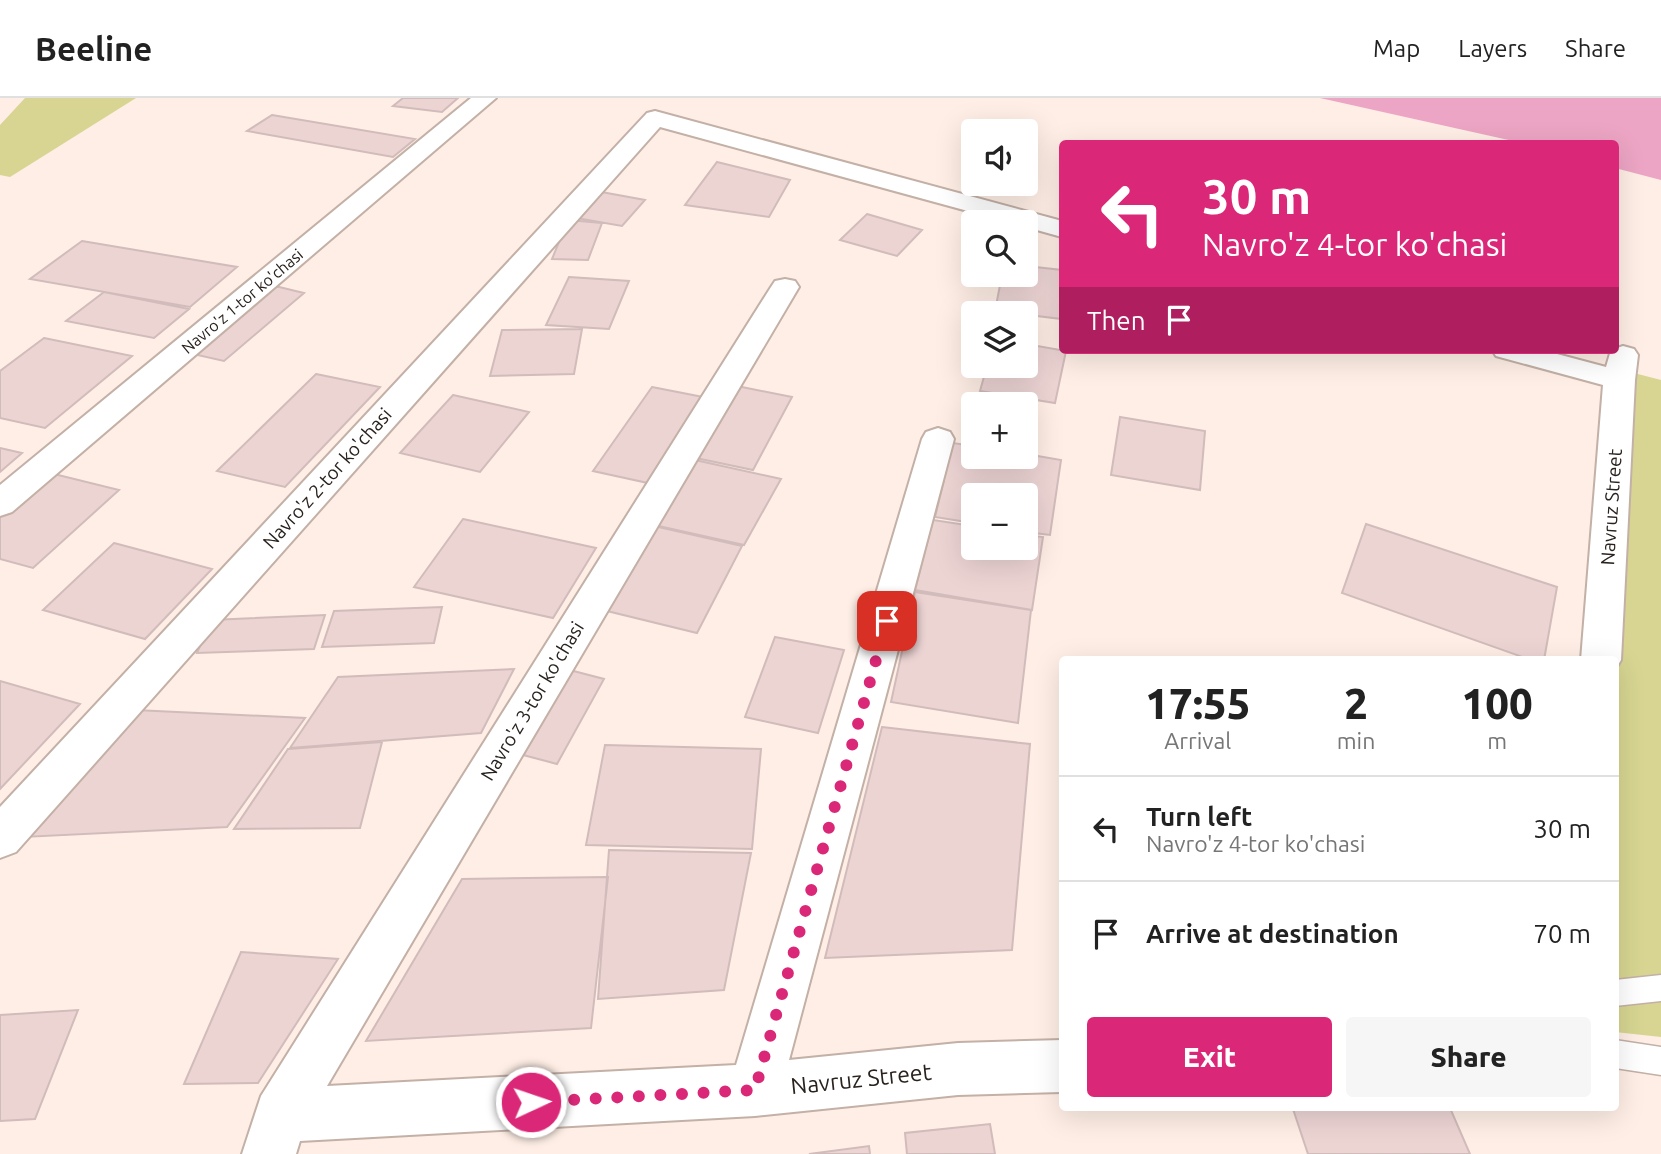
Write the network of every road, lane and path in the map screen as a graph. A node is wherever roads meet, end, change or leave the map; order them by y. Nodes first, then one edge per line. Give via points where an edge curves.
1 (485, 98) edge
2 (1059, 228) edge
3 (785, 287) dead end
4 (1532, 354) edge
5 (938, 439) dead end
6 (0, 505) edge
7 (1601, 656) edge
8 (0, 838) edge
9 (1661, 988) edge
10 (1619, 993) edge
11 (1619, 1055) edge
12 (1661, 1061) edge
13 (1059, 1066) edge
14 (755, 1090) junction
15 (274, 1135) edge

1 - 6 street, Navro'z 1-tor ko'chasi
2 - 8 street, Navro'z 2-tor ko'chasi via 655,118
3 - 15 street, Navro'z 3-tor ko'chasi
4 - 7 street, Navruz Street via 1621,368
5 - 14 street
9 - 10 lane
11 - 12 lane
13 - 14 street, Navruz Street via 958,1069
14 - 15 street, Navruz Street

